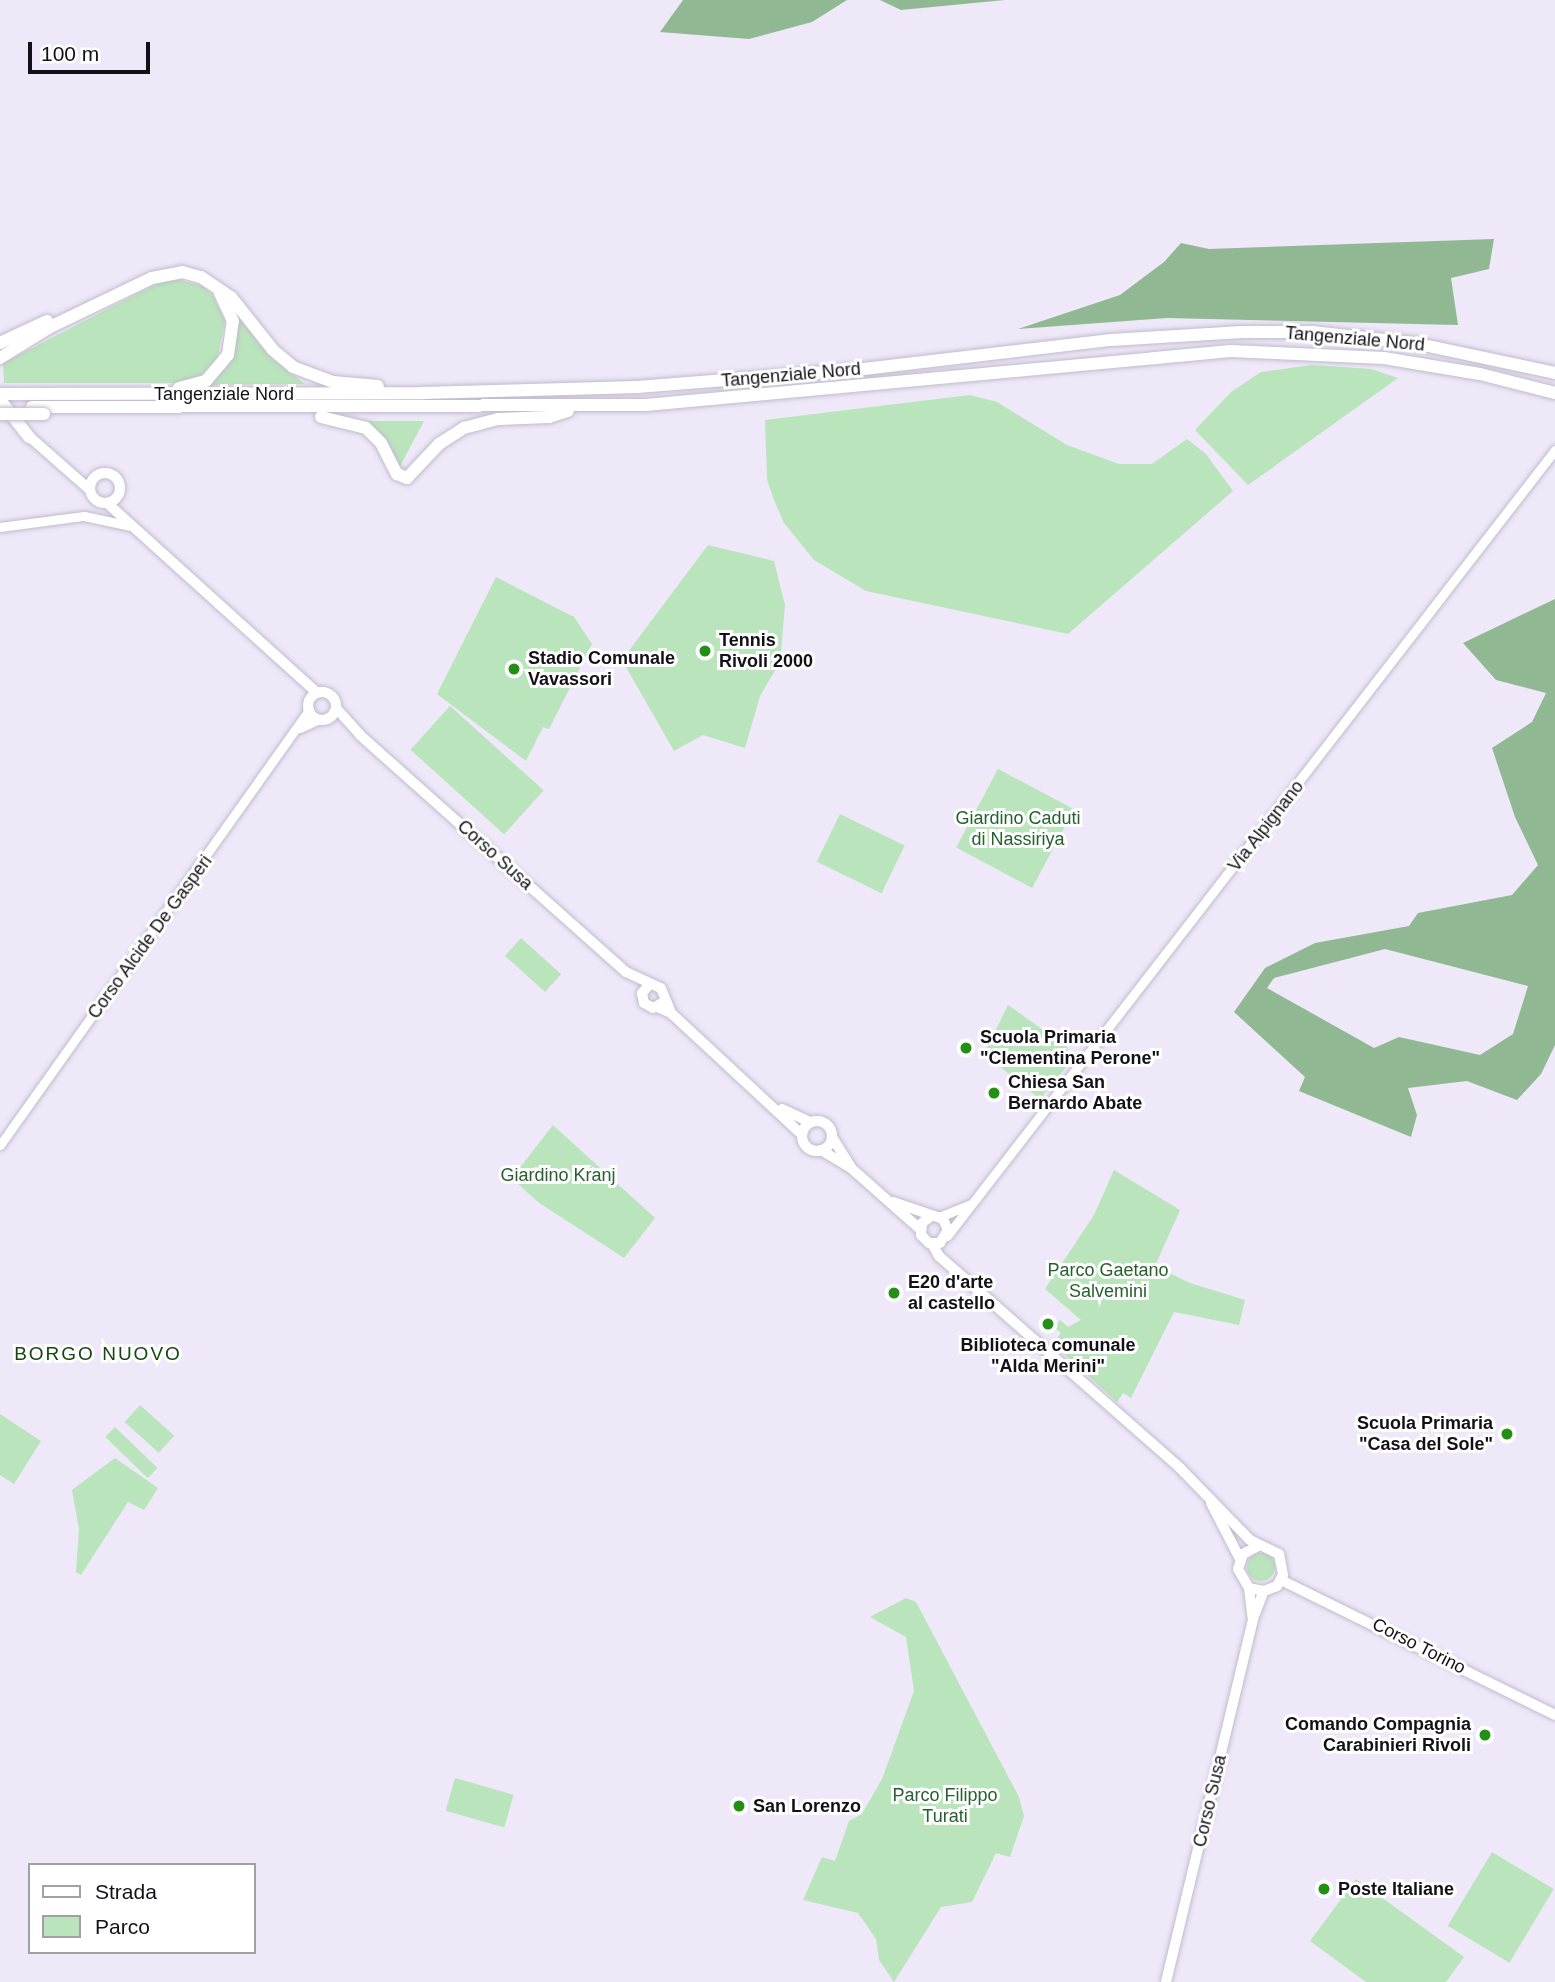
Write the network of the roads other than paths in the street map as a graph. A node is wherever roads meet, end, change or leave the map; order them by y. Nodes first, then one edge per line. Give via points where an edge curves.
1 (218, 289) junction
2 (107, 299) junction
3 (50, 327) junction
4 (0, 342) edge
5 (0, 348) edge
6 (0, 358) edge
7 (1555, 373) edge
8 (428, 393) junction
9 (1555, 393) edge
10 (0, 394) edge
11 (95, 394) junction
12 (0, 400) edge
13 (576, 407) junction
14 (78, 408) junction
15 (216, 410) junction
16 (0, 411) edge
17 (29, 437) junction
18 (1555, 450) edge
19 (95, 477) junction
20 (80, 478) junction
21 (90, 490) junction
22 (118, 496) junction
23 (107, 503) junction
24 (122, 514) junction
25 (131, 526) junction
26 (0, 527) edge
27 (312, 701) junction
28 (328, 715) junction
29 (300, 728) junction
30 (645, 989) junction
31 (660, 1003) junction
32 (776, 1106) junction
33 (810, 1122) junction
34 (801, 1135) junction
35 (832, 1137) junction
36 (0, 1145) edge
37 (821, 1150) junction
38 (851, 1168) junction
39 (893, 1202) junction
40 (976, 1202) junction
41 (934, 1217) junction
42 (920, 1229) junction
43 (940, 1240) junction
44 (1209, 1498) junction
45 (1260, 1545) junction
46 (1240, 1559) junction
47 (1281, 1580) junction
48 (1249, 1588) junction
49 (1264, 1591) junction
50 (1253, 1619) junction
51 (1555, 1715) edge
52 (1166, 1982) edge

1 - 2 highway via 201,277 172,272
1 - 8 highway via 282,358 308,375
1 - 11 highway via 230,312 233,331 228,355 215,374 182,388 119,388
2 - 3 highway
2 - 4 highway
3 - 5 highway
3 - 6 highway
7 - 8 highway, Tangenziale Nord via 1414,343 1312,332 1181,334 719,382
8 - 11 highway, Tangenziale Nord
9 - 13 highway, Tangenziale Nord via 1399,360 1322,353 1189,353 722,402
10 - 11 highway, Tangenziale Nord
12 - 17 highway
13 - 15 highway, Tangenziale Nord
13 - 15 highway via 549,418 498,419 464,428 439,444 407,478 393,468 375,435 355,423 332,417 254,418
14 - 15 highway, Tangenziale Nord
14 - 16 highway, Tangenziale Nord
14 - 16 highway, bridge via 44,414
16 - 17 main road
17 - 20 main road
18 - 40 street, Via Alpignano
19 - 20 main road
19 - 21 main road
19 - 22 main road via 104,473 115,477
20 - 21 main road
21 - 23 main road via 98,501
22 - 23 main road
22 - 24 main road
23 - 24 main road
24 - 25 main road
25 - 26 street via 84,516
25 - 27 main road via 288,667
27 - 28 main road
27 - 28 main road via 331,695
27 - 29 street, Corso Alcide De Gasperi
28 - 29 street, Corso Alcide De Gasperi
28 - 30 main road, Corso Susa via 360,735
29 - 36 street, Corso Alcide De Gasperi
30 - 31 main road via 661,988
30 - 31 main road via 646,1006
31 - 32 main road
32 - 33 main road
32 - 34 main road
33 - 34 main road
33 - 35 main road via 825,1123
34 - 37 main road via 805,1146
35 - 37 main road
35 - 38 main road
37 - 38 main road
38 - 39 main road
39 - 41 main road
39 - 42 main road
40 - 41 street
40 - 43 street, Via Alpignano
41 - 42 main road
41 - 43 main road via 947,1226
42 - 43 main road via 924,1240
43 - 44 main road via 960,1272
44 - 45 main road
44 - 46 main road
45 - 46 main road
45 - 47 main road via 1279,1554 1284,1565
46 - 48 main road via 1240,1576
47 - 49 main road
47 - 51 main road, Corso Torino
48 - 49 main road
48 - 50 main road
49 - 50 main road
50 - 52 main road, Corso Susa

